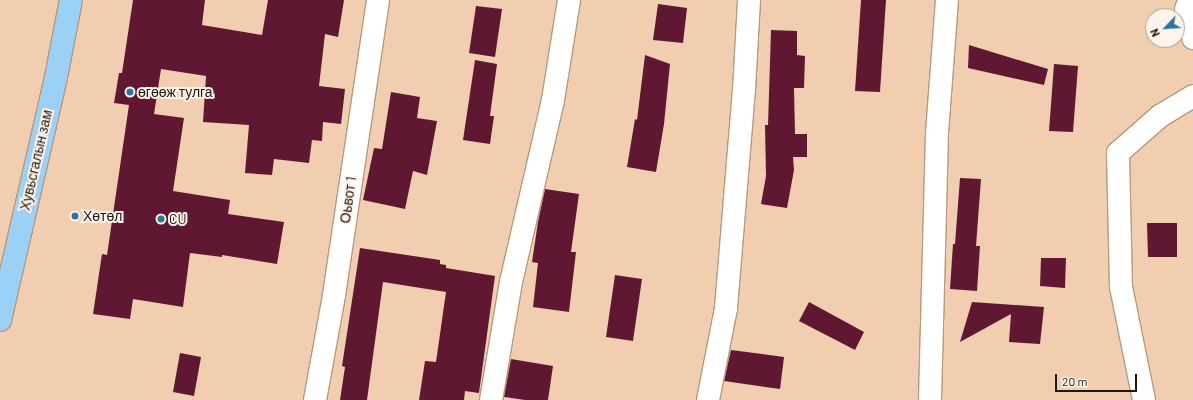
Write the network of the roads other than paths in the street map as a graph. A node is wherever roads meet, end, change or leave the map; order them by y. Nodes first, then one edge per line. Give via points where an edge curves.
1 (71, 0) edge
2 (378, 0) edge
3 (569, 0) edge
4 (749, 0) edge
5 (947, 0) edge
6 (1190, 0) edge
7 (1193, 38) edge
8 (1193, 96) edge
9 (0, 320) edge
10 (315, 400) edge
11 (491, 400) edge
12 (708, 400) edge
13 (930, 400) edge
14 (1144, 400) edge

1 - 9 main road, Хувьсгалын зам via 56,77
2 - 10 street, Оьвот 1 via 334,295
3 - 11 street via 553,100 511,282
4 - 12 street via 726,308
5 - 13 street via 938,133
6 - 7 street via 1186,9
8 - 14 street via 1160,116 1118,153 1121,287

